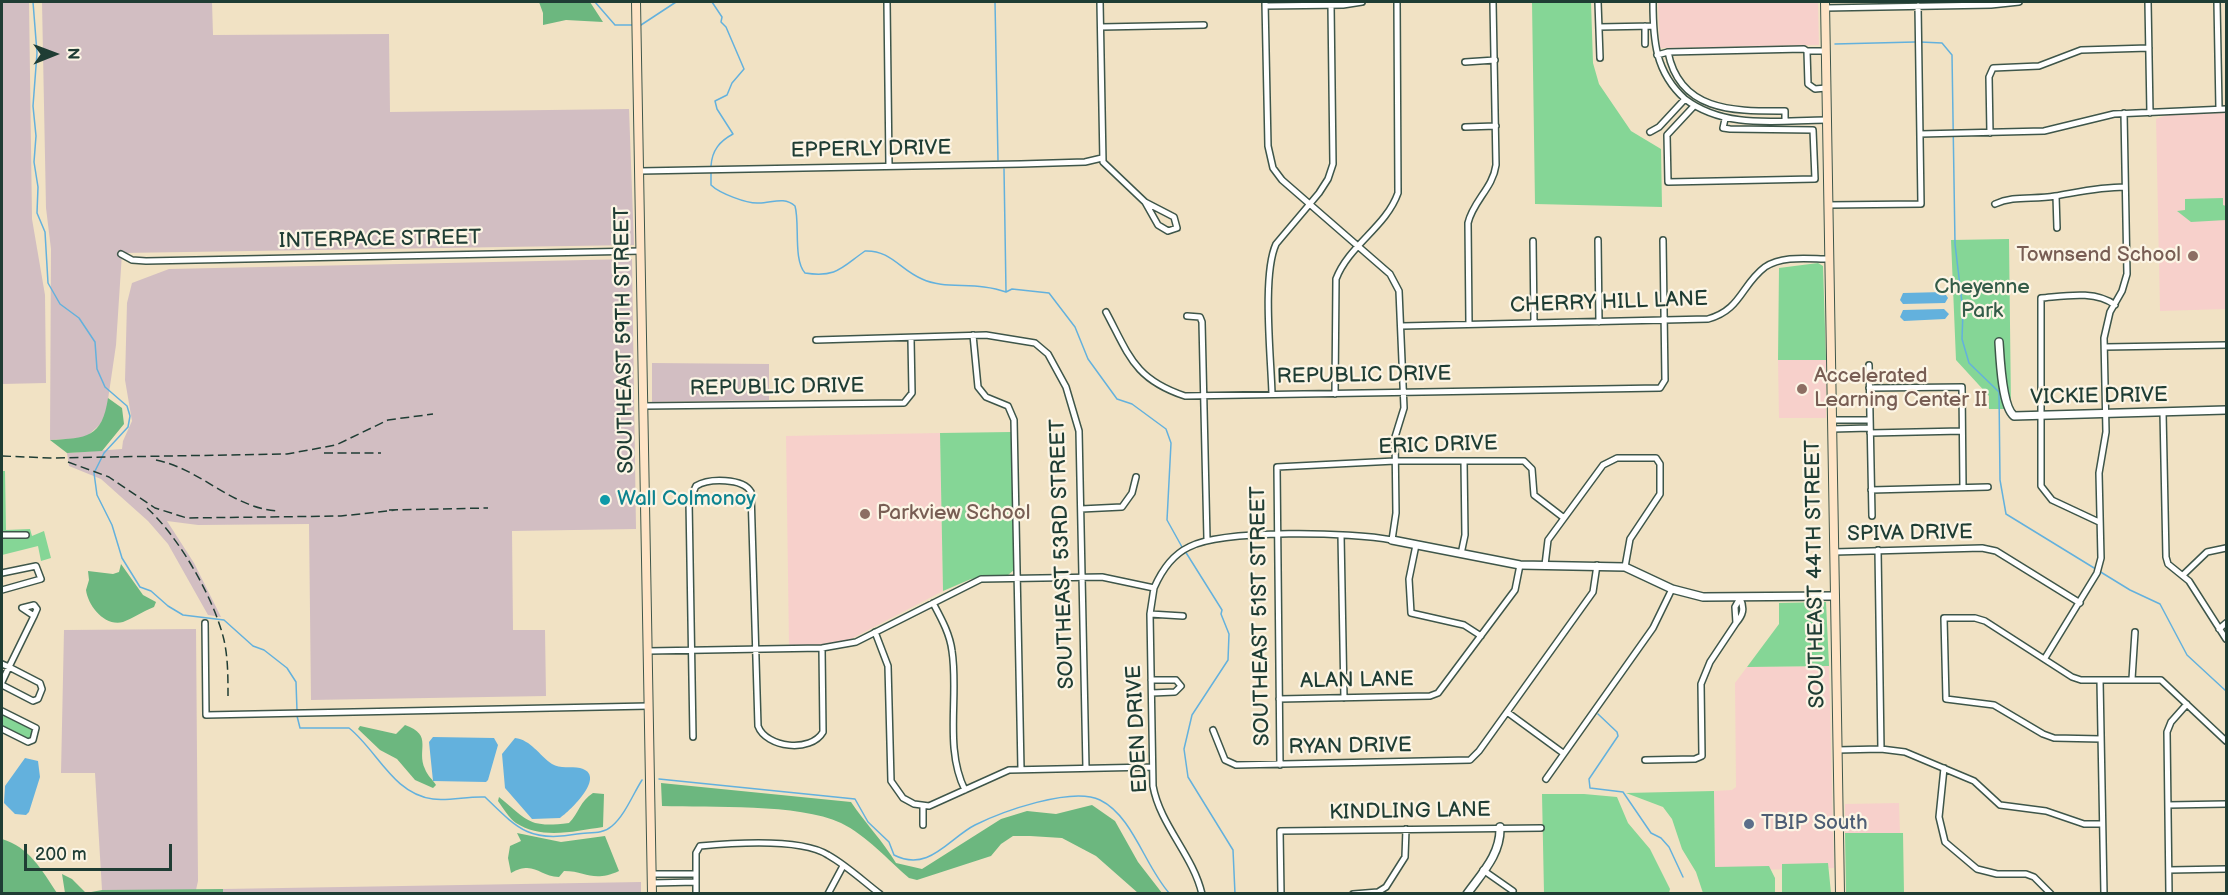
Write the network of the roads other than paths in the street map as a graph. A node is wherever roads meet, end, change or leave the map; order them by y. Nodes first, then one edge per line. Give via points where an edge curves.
1 (636, 2) edge
2 (886, 2) edge
3 (1100, 2) edge
4 (1362, 2) edge
5 (1397, 2) edge
6 (1493, 2) edge
7 (1598, 2) edge
8 (1653, 2) edge
9 (2019, 2) edge
10 (2148, 2) edge
11 (2217, 2) edge
12 (1265, 4) edge
13 (1331, 5) junction
14 (1825, 5) edge
15 (1918, 6) junction
16 (1204, 25) dead end
17 (1645, 26) junction
18 (1653, 26) junction
19 (1101, 27) junction
20 (1599, 27) junction
21 (1645, 44) dead end
22 (2149, 48) junction
23 (1807, 51) junction
24 (1826, 51) junction
25 (1668, 52) junction
26 (1657, 54) junction
27 (1600, 58) dead end
28 (1495, 60) junction
29 (1465, 62) dead end
30 (1826, 88) junction
31 (1685, 99) junction
32 (1694, 106) junction
33 (2219, 109) junction
34 (2226, 109) edge
35 (2124, 113) junction
36 (2150, 113) junction
37 (1725, 119) junction
38 (1785, 120) junction
39 (1804, 120) junction
40 (1827, 120) junction
41 (1496, 126) junction
42 (1465, 127) dead end
43 (1804, 129) junction
44 (1650, 132) dead end
45 (1990, 133) junction
46 (1920, 134) junction
47 (1102, 158) junction
48 (889, 166) junction
49 (640, 171) junction
50 (1815, 179) junction
51 (1828, 180) junction
52 (2125, 187) junction
53 (2056, 196) junction
54 (1145, 202) junction
55 (1310, 203) junction
56 (1995, 204) dead end
57 (1828, 205) junction
58 (2057, 228) dead end
59 (1598, 240) dead end
60 (1663, 240) dead end
61 (1533, 241) dead end
62 (1359, 247) junction
63 (641, 251) junction
64 (121, 254) dead end
65 (1829, 259) junction
66 (2115, 305) junction
67 (1106, 312) dead end
68 (1187, 316) dead end
69 (1665, 321) junction
70 (1599, 322) junction
71 (1534, 323) junction
72 (1468, 324) junction
73 (1402, 326) junction
74 (973, 335) junction
75 (911, 339) junction
76 (816, 340) dead end
77 (1999, 342) dead end
78 (2226, 345) edge
79 (2105, 346) junction
80 (1869, 365) dead end
81 (1869, 388) junction
82 (1404, 392) junction
83 (1272, 394) junction
84 (1335, 394) junction
85 (1203, 396) junction
86 (644, 406) junction
87 (2226, 410) edge
88 (2106, 412) junction
89 (2163, 412) junction
90 (2041, 415) junction
91 (1856, 420) junction
92 (1870, 420) junction
93 (1832, 425) junction
94 (1856, 429) junction
95 (1870, 430) junction
96 (1962, 431) junction
97 (1395, 461) junction
98 (1464, 461) junction
99 (1277, 467) joint
100 (1136, 477) dead end
101 (1963, 487) junction
102 (1988, 487) dead end
103 (1871, 490) junction
104 (1082, 509) junction
105 (1872, 516) dead end
106 (1564, 518) junction
107 (2099, 522) junction
108 (2, 535) edge
109 (26, 535) dead end
110 (1341, 535) junction
111 (1276, 536) junction
112 (1207, 539) junction
113 (1392, 540) junction
114 (1416, 545) junction
115 (2226, 548) edge
116 (1878, 550) junction
117 (1834, 552) junction
118 (1461, 554) junction
119 (1520, 565) junction
120 (1545, 565) junction
121 (1597, 565) junction
122 (1625, 567) junction
123 (2, 573) edge
124 (2183, 575) junction
125 (1082, 577) junction
126 (1017, 578) junction
127 (1154, 588) junction
128 (1672, 589) junction
129 (2, 590) edge
130 (1835, 596) junction
131 (1740, 598) junction
132 (933, 603) junction
133 (2080, 603) junction
134 (1735, 612) junction
135 (1743, 612) junction
136 (1150, 614) junction
137 (34, 616) dead end
138 (1183, 616) dead end
139 (205, 623) dead end
140 (1736, 623) junction
141 (2226, 623) edge
142 (2219, 629) junction
143 (875, 632) junction
144 (2134, 632) dead end
145 (1481, 636) junction
146 (2226, 639) edge
147 (822, 648) junction
148 (757, 649) junction
149 (692, 650) junction
150 (648, 651) junction
151 (2045, 658) junction
152 (2, 664) edge
153 (9, 668) junction
154 (2132, 679) junction
155 (1151, 680) junction
156 (2100, 680) junction
157 (2, 684) edge
158 (1152, 693) junction
159 (1344, 698) junction
160 (1279, 699) junction
161 (2187, 704) junction
162 (649, 706) junction
163 (2, 711) edge
164 (1507, 712) junction
165 (2, 729) edge
166 (1213, 730) dead end
167 (693, 737) dead end
168 (2101, 739) junction
169 (2226, 741) edge
170 (1881, 749) junction
171 (1837, 750) junction
172 (1563, 753) junction
173 (1645, 760) dead end
174 (1280, 765) junction
175 (1152, 767) junction
176 (1086, 768) junction
177 (1944, 768) junction
178 (1021, 769) junction
179 (1546, 779) dead end
180 (965, 790) junction
181 (2226, 804) edge
182 (2168, 805) junction
183 (923, 806) junction
184 (2102, 824) junction
185 (923, 825) dead end
186 (1500, 827) junction
187 (1541, 828) dead end
188 (1406, 829) junction
189 (843, 866) junction
190 (2226, 869) edge
191 (1483, 870) junction
192 (2169, 870) junction
193 (696, 874) junction
194 (652, 879) junction
195 (696, 882) junction
196 (1513, 891) dead end
197 (652, 894) edge
198 (696, 894) edge
199 (828, 894) edge
200 (880, 894) edge
201 (1202, 894) edge
202 (1281, 894) edge
203 (1353, 894) edge
204 (1467, 894) edge
205 (1840, 894) edge
206 (2052, 894) edge
207 (2104, 894) edge
208 (2169, 894) edge

1 - 49 main road, SOUTHEAST 59TH STREET
2 - 48 street
3 - 19 street
4 - 13 street
5 - 62 street via 1398,193 1389,212
6 - 28 street
7 - 20 street
8 - 18 street
9 - 15 street
10 - 22 street
11 - 33 street
12 - 13 street
12 - 55 street via 1269,155 1276,174
13 - 55 street via 1333,164 1328,179
14 - 15 street
14 - 24 main road, SOUTHEAST 44TH STREET
15 - 46 street
16 - 19 street
17 - 18 street
17 - 20 street
17 - 21 street
18 - 26 street
19 - 47 street
20 - 27 street
22 - 36 street
22 - 45 street via 2081,50 2039,66 1993,68 1989,77
23 - 24 street
23 - 25 street
23 - 30 street via 1808,84 1815,89
24 - 30 main road, SOUTHEAST 44TH STREET
25 - 26 street
25 - 38 street via 1679,79 1706,102 1730,110 1785,111
26 - 31 street via 1664,72
28 - 29 street
28 - 41 street
30 - 40 main road, SOUTHEAST 44TH STREET
31 - 32 street
31 - 44 street
32 - 37 street
32 - 50 street via 1667,135 1668,182
33 - 34 street
33 - 36 street
35 - 36 street
35 - 45 street via 2044,131
35 - 52 street
37 - 38 street
37 - 43 street via 1723,128
38 - 39 street
39 - 40 street
39 - 43 street
40 - 51 main road, SOUTHEAST 44TH STREET
41 - 42 street
41 - 72 street via 1494,175 1468,223
43 - 50 street via 1814,132
45 - 46 street
46 - 57 street via 1921,204
47 - 48 street, EPPERLY DRIVE via 1085,162
47 - 54 street via 1104,166
48 - 49 street, EPPERLY DRIVE
49 - 63 main road, SOUTHEAST 59TH STREET
50 - 51 street
51 - 57 main road, SOUTHEAST 44TH STREET
52 - 53 street via 2090,188
52 - 66 street via 2126,282
53 - 56 street via 2007,198
53 - 58 street
54 - 54 street via 1161,228 1177,228 1174,217
55 - 62 street
55 - 83 street via 1271,254
57 - 65 main road, SOUTHEAST 44TH STREET
59 - 70 street
60 - 69 street
61 - 71 street
62 - 73 street via 1395,283
62 - 84 street via 1336,279
63 - 64 street, INTERPACE STREET via 147,261
63 - 86 main road, SOUTHEAST 59TH STREET
65 - 69 street, CHERRY HILL LANE via 1782,260 1766,267 1721,315
65 - 93 main road, SOUTHEAST 44TH STREET
66 - 79 street via 2106,325
66 - 90 street via 2091,296 2042,298
67 - 85 street, REPUBLIC DRIVE via 1127,355 1142,373 1175,393
68 - 85 street via 1200,317 1202,322
69 - 70 street, CHERRY HILL LANE
69 - 82 street, REPUBLIC DRIVE via 1664,386
70 - 71 street, CHERRY HILL LANE
71 - 72 street, CHERRY HILL LANE
72 - 73 street, CHERRY HILL LANE
73 - 82 street
74 - 75 street, SOUTHEAST 53RD STREET
74 - 104 street, SOUTHEAST 53RD STREET via 1035,343 1048,354 1070,394 1078,422
74 - 126 street via 978,387 988,399 1008,406 1013,416
75 - 76 street, SOUTHEAST 53RD STREET
75 - 86 street, REPUBLIC DRIVE via 912,393 904,403
77 - 90 street, VICKIE DRIVE via 2008,412 2014,416
78 - 79 street
79 - 88 street
80 - 81 street
81 - 92 street
81 - 96 street via 1962,387
82 - 84 street, REPUBLIC DRIVE
82 - 97 street via 1403,415 1395,437
83 - 84 street, REPUBLIC DRIVE
83 - 85 street, REPUBLIC DRIVE
85 - 112 street
86 - 150 main road, SOUTHEAST 59TH STREET
87 - 89 street, VICKIE DRIVE
88 - 89 street, VICKIE DRIVE
88 - 90 street, VICKIE DRIVE
88 - 107 street via 2098,473
89 - 124 street via 2166,557 2168,564
90 - 107 street via 2041,486 2052,500
91 - 92 street
91 - 93 street
91 - 94 street
92 - 95 street
93 - 94 street
93 - 117 main road, SOUTHEAST 44TH STREET
94 - 95 street
95 - 96 street
95 - 103 street
96 - 101 street
97 - 98 street, ERIC DRIVE
97 - 99 street, ERIC DRIVE
97 - 113 street
98 - 106 street, ERIC DRIVE via 1524,461 1532,469 1534,495
98 - 118 street via 1465,535
99 - 111 street, SOUTHEAST 51ST STREET
100 - 104 street via 1132,493 1122,507
101 - 102 street
101 - 103 street
103 - 105 street
104 - 125 street, SOUTHEAST 53RD STREET
106 - 120 street via 1546,545
106 - 122 street via 1609,461 1658,459 1660,495 1630,539
107 - 133 street via 2101,558
108 - 109 street
110 - 111 street
110 - 113 street
110 - 159 street
111 - 112 street
111 - 160 street, SOUTHEAST 51ST STREET
112 - 127 street via 1182,551 1166,567
113 - 114 street
114 - 118 street
114 - 145 street via 1409,579 1411,613 1464,625
115 - 124 street via 2207,552
116 - 117 street, SPIVA DRIVE
116 - 133 street, SPIVA DRIVE via 1996,551
116 - 170 street
117 - 130 main road, SOUTHEAST 44TH STREET
118 - 119 street
119 - 120 street
119 - 145 street via 1515,590
120 - 121 street
121 - 122 street
121 - 164 street via 1593,592
122 - 128 street
123 - 129 street via 36,566 41,576 36,582
124 - 142 street
125 - 126 street
125 - 127 street via 1121,579
125 - 176 street, SOUTHEAST 53RD STREET
126 - 132 street via 981,579
126 - 178 street
127 - 136 street, EDEN DRIVE
128 - 131 street via 1703,597
128 - 172 street via 1657,622
130 - 131 street
130 - 171 main road, SOUTHEAST 44TH STREET
131 - 134 street
131 - 135 street
132 - 143 street
132 - 180 street via 952,650 955,754
133 - 151 street
134 - 135 street
134 - 140 street
135 - 140 street
136 - 138 street
136 - 155 street, EDEN DRIVE
137 - 153 street
139 - 162 street via 206,715
140 - 173 street via 1702,678 1702,756
141 - 142 street
142 - 146 street
143 - 147 street via 847,645
143 - 183 street via 888,666 891,781 903,798
144 - 154 street
145 - 159 street, ALAN LANE via 1436,694
147 - 148 street
147 - 148 street via 824,726 817,740 808,743 771,741 758,726
148 - 149 street
148 - 149 street via 752,492 735,482 711,482 696,486 689,501
149 - 150 street
149 - 167 street
150 - 162 main road, SOUTHEAST 59TH STREET
151 - 156 street via 2072,677
151 - 168 street via 1985,621 1944,618 1946,699 1994,705 2054,738
152 - 153 street
153 - 157 street
153 - 157 street via 40,683 40,694 33,701
154 - 156 street
154 - 161 street via 2162,680
155 - 158 street, EDEN DRIVE
155 - 158 street via 1176,680 1181,686 1175,692
156 - 168 street
158 - 175 street, EDEN DRIVE
159 - 160 street, ALAN LANE
160 - 174 street, SOUTHEAST 51ST STREET
161 - 169 street
161 - 182 street via 2167,732
162 - 194 main road, SOUTHEAST 59TH STREET
163 - 165 street via 36,728 36,734 28,742
164 - 172 street
164 - 174 street, RYAN DRIVE via 1474,757 1458,762
166 - 174 street, RYAN DRIVE via 1227,762
168 - 184 street
170 - 171 street
170 - 177 street via 1905,752
171 - 205 main road, SOUTHEAST 44TH STREET
172 - 179 street
175 - 176 street
175 - 201 street, EDEN DRIVE via 1157,801 1192,865
176 - 178 street
177 - 184 street via 1974,781 2000,806 2046,811 2084,824
177 - 206 street via 1939,818 1945,842 1977,869 1996,874 2026,874
178 - 180 street via 1003,772
180 - 183 street via 935,805
181 - 182 street
182 - 192 street
183 - 185 street
184 - 207 street
186 - 187 street, KINDLING LANE
186 - 188 street, KINDLING LANE
186 - 191 street via 1499,846
188 - 202 street, KINDLING LANE via 1280,831
188 - 203 street via 1406,857 1386,887 1378,892
189 - 193 street via 829,855 800,845 698,848
189 - 199 street
189 - 200 street
190 - 192 street
191 - 196 street
191 - 204 street
192 - 208 street
193 - 194 street
193 - 195 street
194 - 195 street
194 - 197 main road, SOUTHEAST 59TH STREET
195 - 198 street

